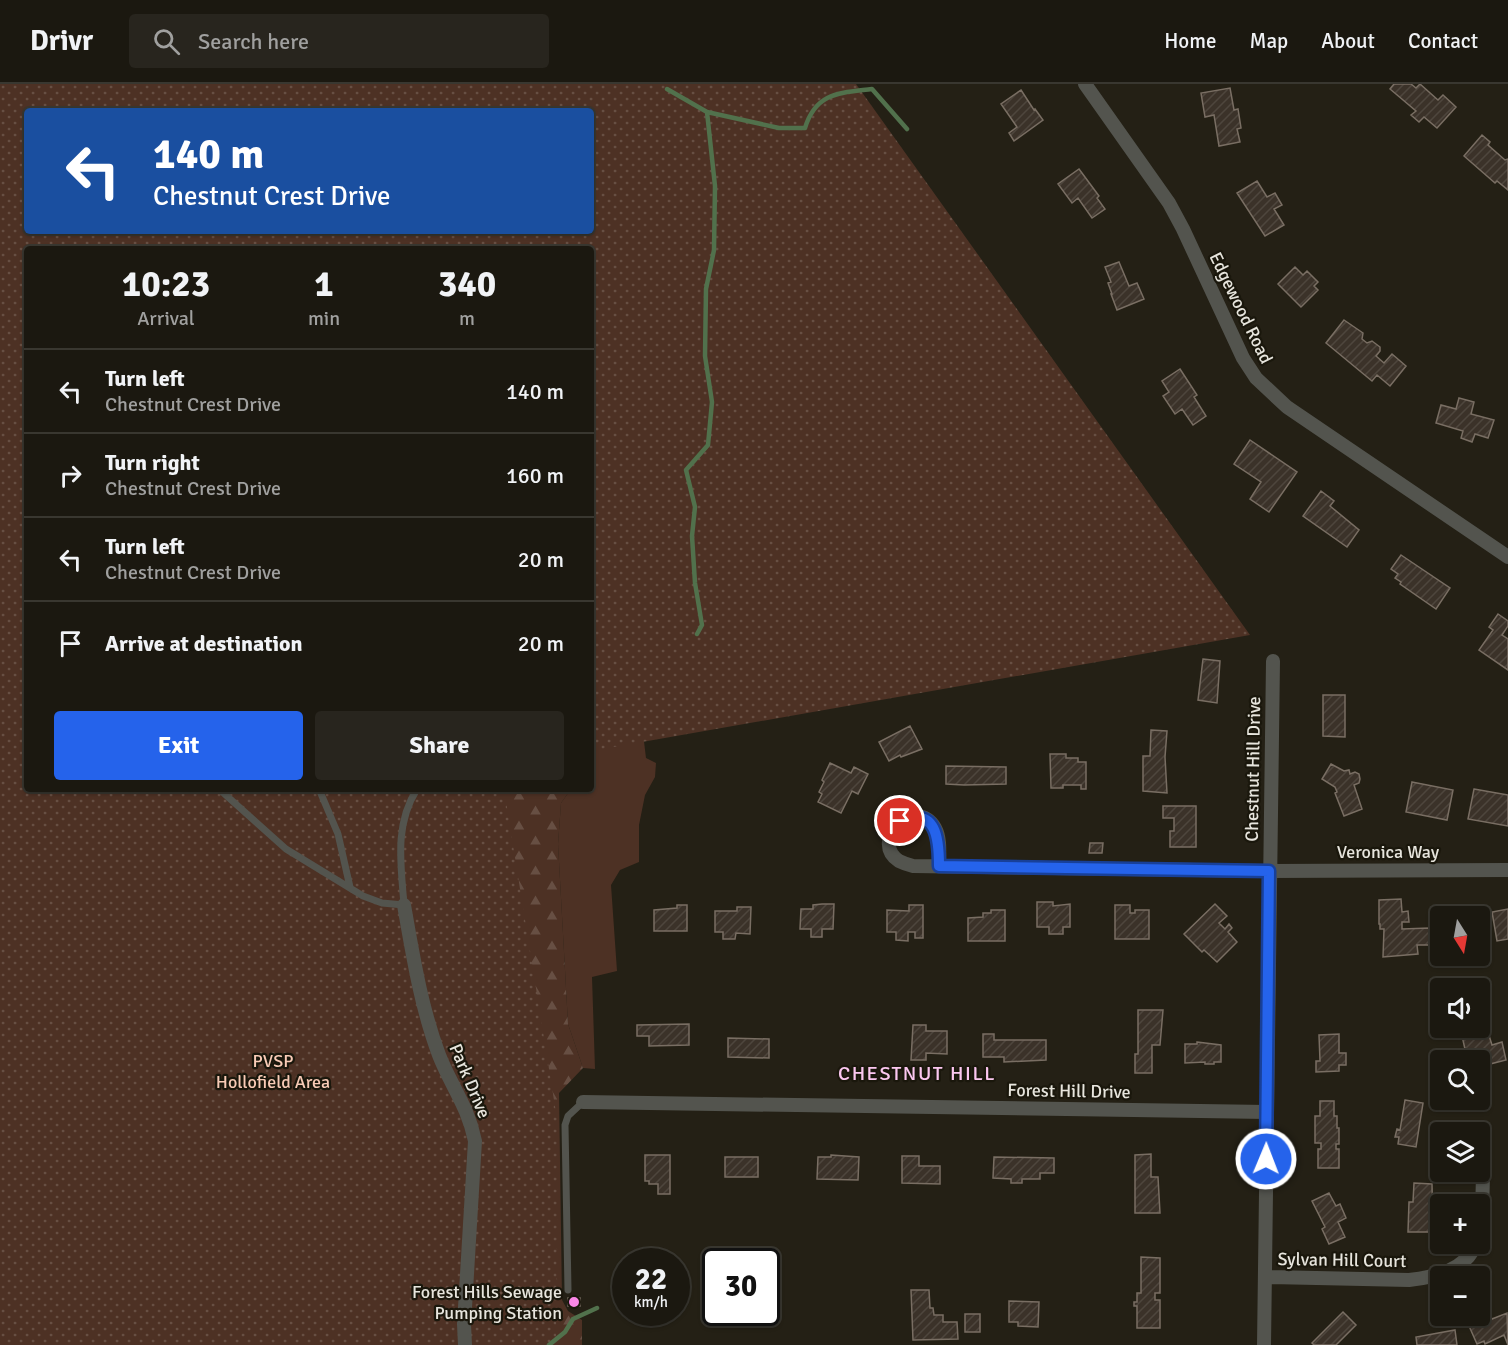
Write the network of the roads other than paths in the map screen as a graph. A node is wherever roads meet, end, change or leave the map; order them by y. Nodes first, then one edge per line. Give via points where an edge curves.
1 (1085, 84) edge
2 (1508, 557) edge
3 (1273, 661) dead end
4 (222, 792) edge
5 (320, 792) edge
6 (416, 792) edge
7 (939, 866) junction
8 (1508, 870) edge
9 (1269, 871) junction
10 (350, 887) junction
11 (404, 905) junction
12 (583, 1102) joint
13 (1267, 1112) junction
14 (1469, 1254) edge
15 (1265, 1277) junction
16 (568, 1290) dead end
17 (465, 1345) edge
18 (1264, 1345) edge

1 - 2 street, Edgewood Road via 1169,203 1256,378 1287,407
3 - 9 street, Chestnut Hill Drive
4 - 10 lane via 286,849
5 - 10 lane via 338,834
6 - 11 lane via 402,822 399,848
7 - 7 street via 913,866 893,854 889,842 900,821 910,817 931,823 939,840
7 - 9 street, Veronica Way
8 - 9 street, Veronica Way
9 - 13 street, Chestnut Hill Drive
10 - 11 lane via 382,903
11 - 17 street, Park Drive via 425,1014 440,1058 464,1103 475,1141
12 - 13 street, Forest Hill Drive
12 - 16 lane via 568,1116 565,1125
13 - 15 street, Chestnut Hill Drive
14 - 15 street, Sylvan Hill Court via 1448,1273 1430,1278
15 - 18 street, Chestnut Hill Drive

